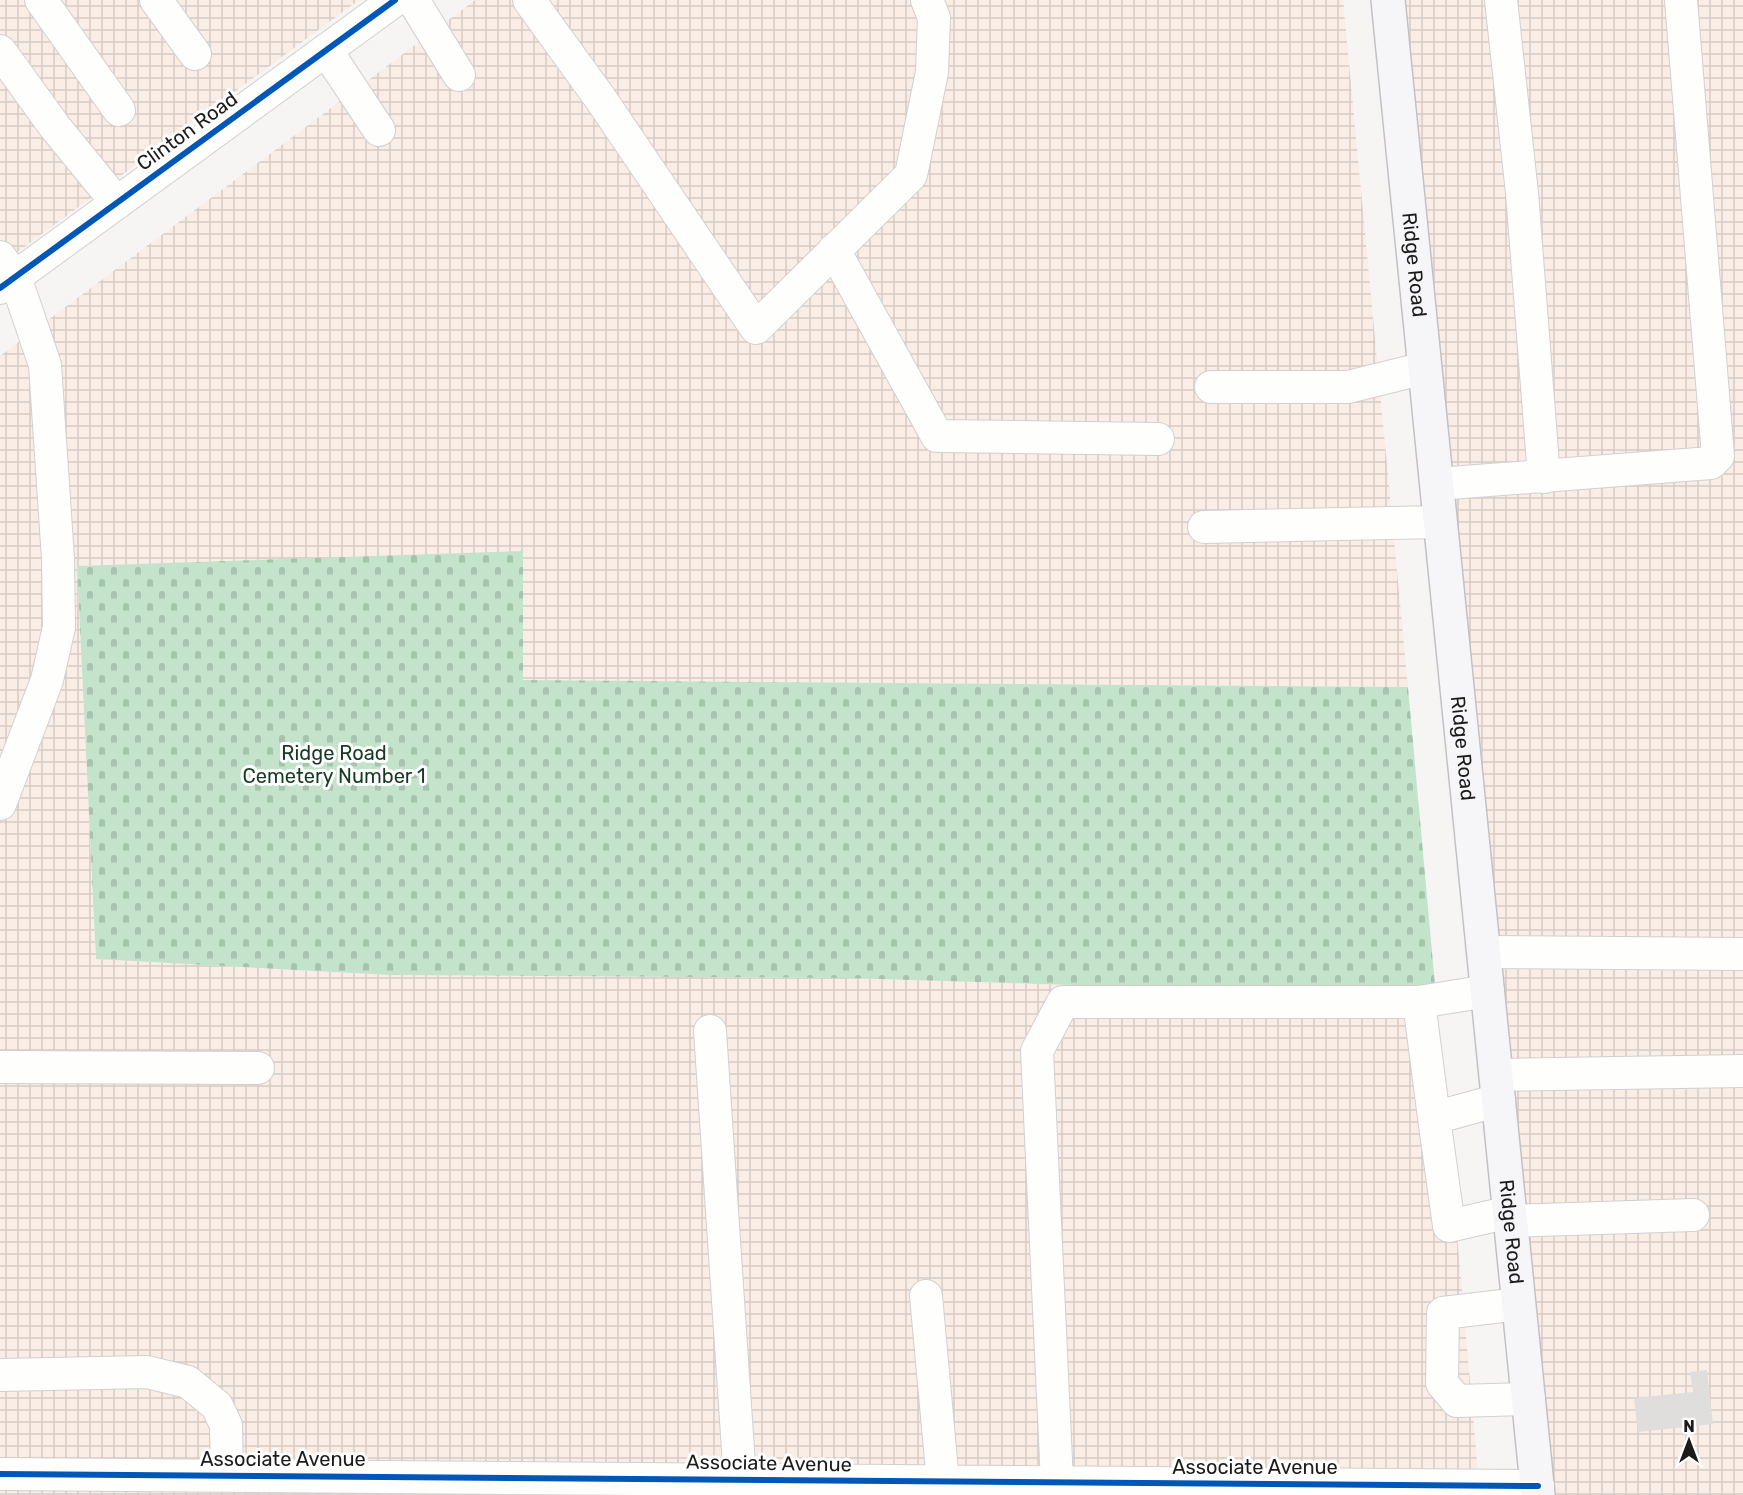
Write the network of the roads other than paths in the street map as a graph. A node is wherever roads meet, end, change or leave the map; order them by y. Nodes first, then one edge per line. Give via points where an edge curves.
1 (41, 0) edge
2 (156, 0) edge
3 (394, 0) edge
4 (413, 0) edge
5 (529, 0) edge
6 (927, 0) edge
7 (1388, 0) edge
8 (1501, 0) edge
9 (1680, 0) edge
10 (326, 50) junction
11 (0, 51) edge
12 (195, 54) dead end
13 (459, 75) dead end
14 (119, 110) dead end
15 (380, 130) dead end
16 (117, 202) junction
17 (834, 250) junction
18 (5, 274) edge
19 (1425, 368) junction
20 (1211, 387) dead end
21 (1158, 439) dead end
22 (1544, 477) junction
23 (1437, 484) junction
24 (1440, 522) junction
25 (1204, 527) dead end
26 (0, 804) edge
27 (1484, 952) junction
28 (1743, 954) edge
29 (1488, 991) junction
30 (1419, 1002) junction
31 (710, 1031) dead end
32 (0, 1067) edge
33 (258, 1068) dead end
34 (1743, 1071) edge
35 (1497, 1088) junction
36 (1434, 1118) junction
37 (1693, 1215) dead end
38 (1510, 1216) junction
39 (926, 1296) dead end
40 (1519, 1304) junction
41 (0, 1375) edge
42 (1529, 1399) junction
43 (0, 1474) edge
44 (227, 1475) junction
45 (740, 1480) junction
46 (943, 1482) junction
47 (1057, 1482) junction
48 (998, 1488) edge
49 (1538, 1491) edge

1 - 14 street
2 - 12 street
3 - 10 street, Clinton Road
4 - 13 street
5 - 17 street via 756,328
6 - 17 street via 934,18 932,72 911,175
7 - 19 main road, Ridge Road
8 - 22 street via 1522,193
9 - 22 street via 1718,456 1712,463
10 - 15 street
10 - 16 street, Clinton Road
11 - 16 street via 55,127
16 - 18 street, Clinton Road
17 - 21 street via 937,436
18 - 26 street via 45,365 59,627 47,680
19 - 20 street via 1348,387
19 - 23 main road, Ridge Road
22 - 23 street
23 - 24 main road, Ridge Road
24 - 25 street
24 - 27 main road, Ridge Road
27 - 28 street
27 - 29 main road, Ridge Road
29 - 30 street
29 - 35 main road, Ridge Road
30 - 36 street
30 - 47 street via 1063,1002 1037,1051
31 - 45 street
32 - 33 street
34 - 35 street
35 - 36 street
35 - 38 main road, Ridge Road
36 - 38 street via 1449,1226
37 - 38 street
38 - 40 main road, Ridge Road
39 - 46 street
40 - 42 main road, Ridge Road
40 - 42 street via 1443,1312 1442,1383 1456,1401
41 - 44 street via 147,1372 188,1382 217,1406 226,1425
42 - 49 main road, Ridge Road
43 - 44 street, Associate Avenue
44 - 45 street, Associate Avenue
45 - 46 street, Associate Avenue
46 - 48 street, Associate Avenue
47 - 48 street, Associate Avenue
47 - 49 street, Associate Avenue

